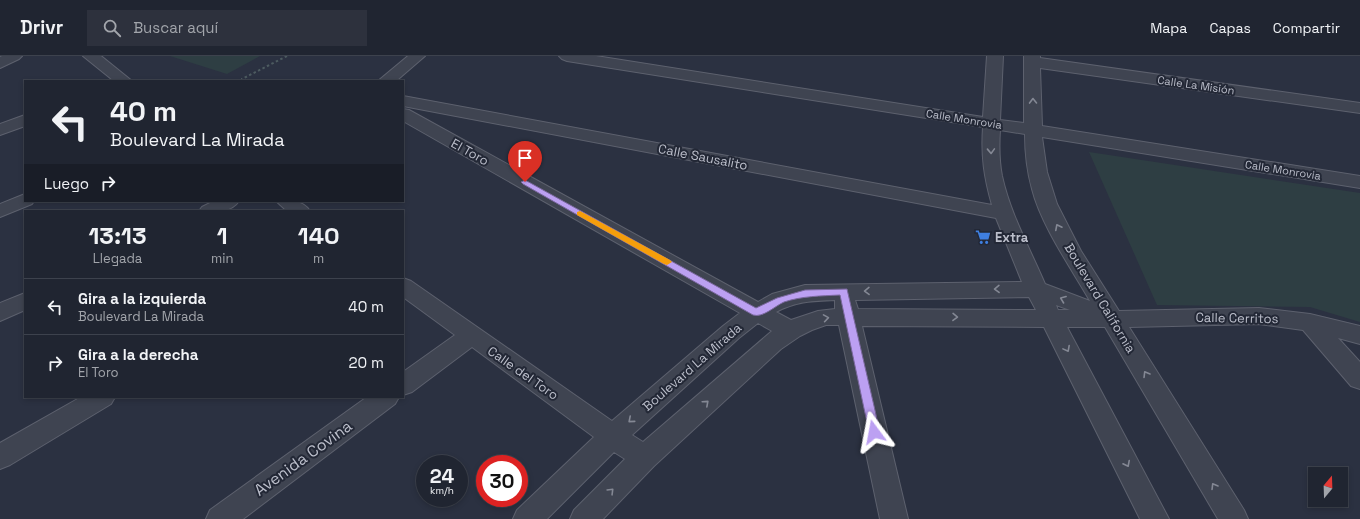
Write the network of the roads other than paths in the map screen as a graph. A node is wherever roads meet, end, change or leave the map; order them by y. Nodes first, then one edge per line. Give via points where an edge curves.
1 (14, 56) edge
2 (91, 56) edge
3 (417, 56) edge
4 (567, 56) edge
5 (991, 56) edge
6 (1032, 59) edge
7 (0, 63) edge
8 (123, 80) edge
9 (387, 80) edge
10 (404, 101) edge
11 (1360, 108) edge
12 (404, 115) edge
13 (24, 120) edge
14 (991, 123) junction
15 (0, 130) edge
16 (1033, 130) junction
17 (1360, 182) edge
18 (24, 200) edge
19 (227, 202) edge
20 (287, 202) edge
21 (211, 210) edge
22 (299, 210) edge
23 (0, 211) edge
24 (1004, 213) junction
25 (404, 287) edge
26 (1036, 289) junction
27 (843, 292) junction
28 (24, 301) edge
29 (756, 312) junction
30 (0, 313) edge
31 (848, 316) junction
32 (1051, 319) junction
33 (1113, 319) junction
34 (1310, 322) junction
35 (789, 330) junction
36 (470, 336) junction
37 (1360, 336) edge
38 (1360, 379) edge
39 (404, 384) edge
40 (100, 398) edge
41 (385, 398) edge
42 (613, 436) junction
43 (0, 457) edge
44 (644, 458) junction
45 (220, 519) edge
46 (527, 519) edge
47 (584, 519) edge
48 (894, 519) edge
49 (1156, 519) edge
50 (1234, 519) edge

1 - 7 street
2 - 8 street
3 - 9 street
4 - 14 street, Calle Monrovia
5 - 14 street
6 - 11 street, Calle La Misión
16 -> 6 street, Boulevard California
10 - 24 street, Calle Sausalito
12 - 29 street, El Toro
13 - 15 street
14 - 16 street, Calle Monrovia
14 -> 24 street via 990,150 993,176
16 - 17 street, Calle Monrovia
33 -> 16 street, Boulevard California via 1071,252 1041,188
18 - 23 street
19 - 21 street
20 - 22 street
24 - 26 street
25 - 36 street, Calle del Toro
26 -> 27 street, Boulevard La Mirada
26 - 32 street
33 -> 26 street, Calle Cerritos
27 - 29 street, Boulevard La Mirada via 805,293 780,300
27 - 31 street
28 - 30 street
29 - 35 street, El Toro
29 -> 42 street, Boulevard La Mirada
31 -> 32 street
35 -> 31 street via 826,317
31 - 48 street
32 - 33 street, Calle Cerritos
32 -> 49 street
33 - 34 street, Calle Cerritos via 1259,316
50 -> 33 street, Boulevard California
34 - 37 street, Calle Cerritos
34 - 38 street
44 -> 35 street
36 - 39 street
36 - 42 street, Calle del Toro
40 - 43 street
41 - 45 street, Avenida Covina
42 - 44 street, Calle del Toro
42 - 46 street, Boulevard La Mirada
47 -> 44 street

